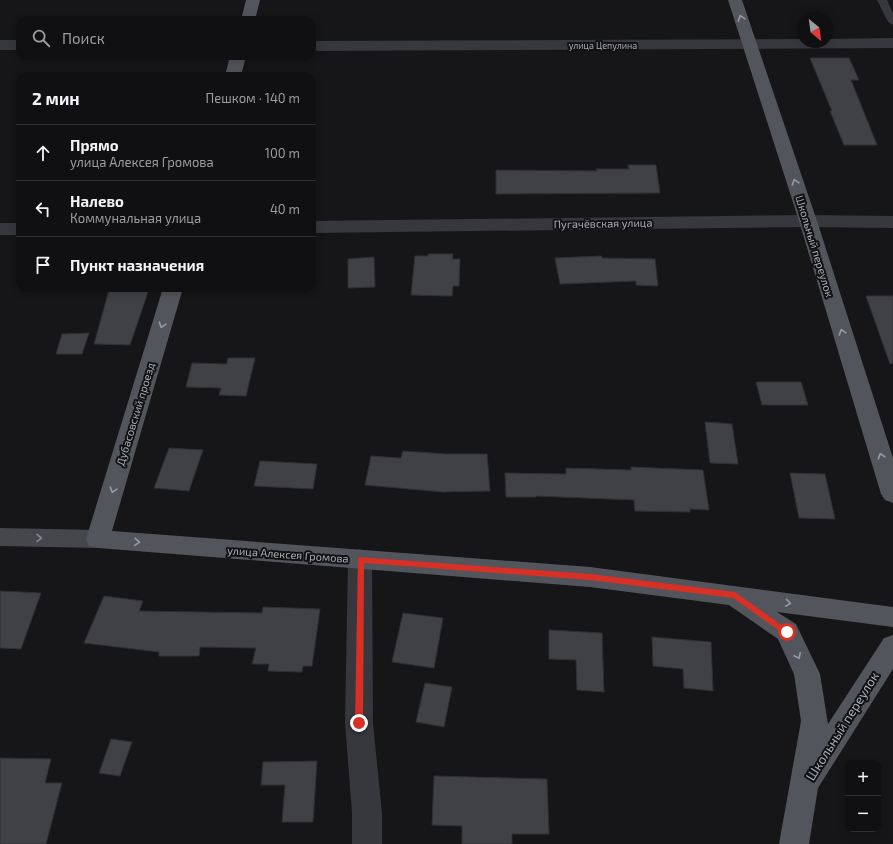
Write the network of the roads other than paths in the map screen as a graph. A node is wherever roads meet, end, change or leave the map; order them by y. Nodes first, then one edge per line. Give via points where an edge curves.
1 (253, 0) edge
2 (735, 0) edge
3 (882, 0) edge
4 (249, 16) edge
5 (893, 22) edge
6 (893, 43) edge
7 (0, 45) edge
8 (16, 45) edge
9 (750, 45) junction
10 (316, 46) edge
11 (237, 60) edge
12 (234, 72) edge
13 (808, 220) junction
14 (893, 222) edge
15 (316, 227) edge
16 (0, 229) edge
17 (16, 229) edge
18 (172, 292) edge
19 (893, 494) edge
20 (0, 537) edge
21 (98, 539) junction
22 (360, 559) junction
23 (735, 596) junction
24 (893, 617) edge
25 (893, 646) edge
26 (804, 786) junction
27 (367, 844) edge
28 (794, 844) edge

1 - 4 main road
9 -> 2 main road, Школьный переулок
3 - 5 lane
6 - 9 street, улица Цепулина
7 - 8 street
9 - 10 street, улица Цепулина
13 -> 9 main road, Школьный переулок
11 - 12 main road
13 - 14 street, Пугачёвская улица
13 - 15 street, Пугачёвская улица
19 -> 13 main road, Школьный переулок
16 - 17 street
18 -> 21 main road, Дубасовский проезд
20 -> 21 street, улица Алексея Громова
21 -> 22 main road, улица Алексея Громова
22 - 23 main road, улица Алексея Громова via 590,577
22 - 27 street via 359,723 367,813
23 -> 24 main road
23 -> 26 main road, улица Алексея Громова via 787,632 807,674 815,721
25 - 26 main road, Школьный переулок
26 - 28 main road, улица Алексея Громова

